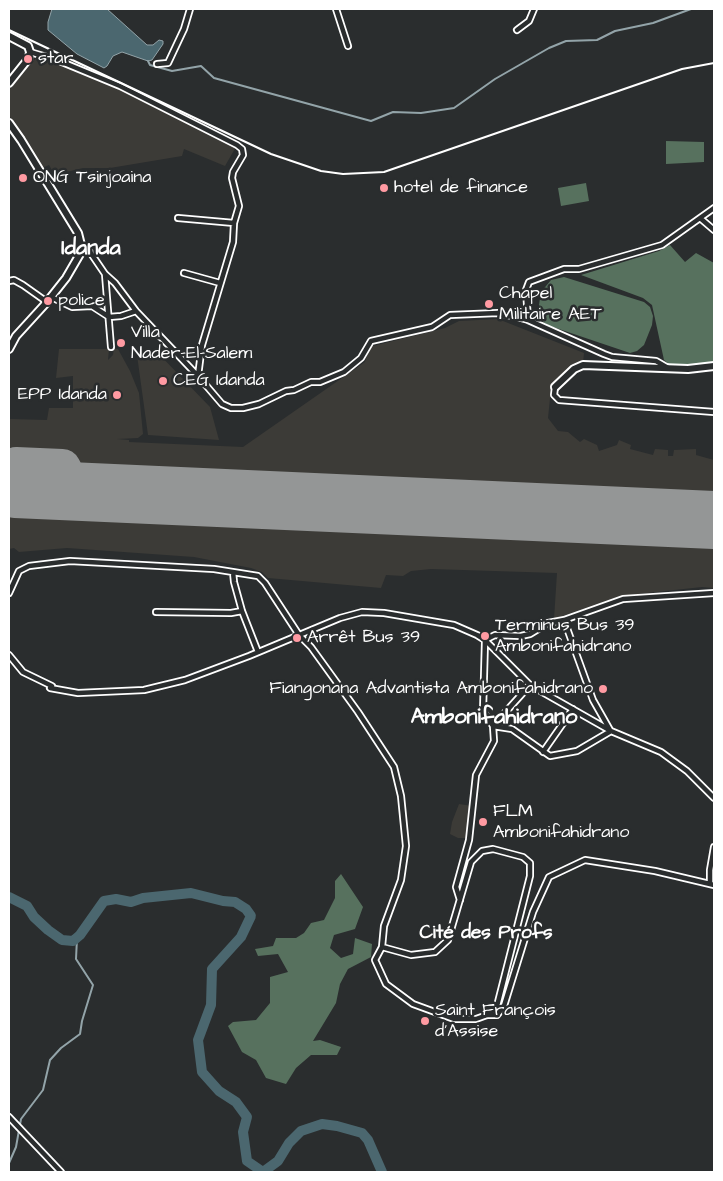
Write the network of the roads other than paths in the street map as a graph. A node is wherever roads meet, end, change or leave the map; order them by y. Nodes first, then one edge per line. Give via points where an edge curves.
1 (190, 9) edge
2 (336, 9) edge
3 (534, 9) edge
4 (518, 30) dead end
5 (9, 36) edge
6 (348, 46) dead end
7 (30, 52) junction
8 (157, 64) dead end
9 (9, 83) edge
10 (9, 123) edge
11 (714, 208) edge
12 (178, 218) dead end
13 (700, 218) junction
14 (234, 223) junction
15 (714, 230) edge
16 (81, 245) junction
17 (184, 273) dead end
18 (105, 274) junction
19 (9, 281) edge
20 (220, 284) junction
21 (49, 300) junction
22 (136, 310) junction
23 (109, 317) junction
24 (528, 320) junction
25 (112, 347) dead end
26 (9, 349) edge
27 (713, 367) edge
28 (668, 368) junction
29 (198, 376) junction
30 (555, 387) joint
31 (714, 412) edge
32 (233, 572) junction
33 (9, 593) edge
34 (714, 593) edge
35 (156, 612) dead end
36 (242, 612) junction
37 (564, 620) junction
38 (299, 635) junction
39 (485, 640) junction
40 (258, 652) junction
41 (9, 655) edge
42 (530, 685) junction
43 (573, 709) junction
44 (493, 726) junction
45 (611, 731) junction
46 (543, 752) junction
47 (714, 798) edge
48 (714, 847) edge
49 (712, 885) edge
50 (460, 902) junction
51 (382, 947) junction
52 (487, 1015) junction
53 (9, 1117) edge
54 (61, 1172) edge

1 - 8 street via 168,63
2 - 6 street
3 - 4 street via 529,21
5 - 7 street via 28,46
7 - 9 street via 29,58
7 - 14 street via 120,86 242,149 243,155 232,178 239,206
10 - 16 street via 78,233
11 - 13 street
12 - 14 street
13 - 15 street
13 - 24 street via 662,245 529,282 526,290
14 - 20 street via 233,242
16 - 18 street via 88,249
16 - 21 street via 80,254
17 - 20 street
18 - 22 street
18 - 23 street
19 - 21 street via 14,280
20 - 29 street via 202,345
21 - 23 street via 72,307 92,306
21 - 26 street via 22,329
22 - 23 street
22 - 29 street
23 - 25 street
24 - 28 street via 604,354 656,361
24 - 29 street via 498,313 450,315 432,327 371,342 361,358 344,372 243,408 222,404
27 - 28 street
28 - 30 street via 583,365
30 - 31 street via 554,395 559,400
32 - 33 street via 70,561 29,566 19,571
32 - 36 street
32 - 38 street via 258,576
34 - 37 street via 623,600
35 - 36 street
36 - 40 street
37 - 39 street via 530,634 495,635
37 - 45 street via 593,700
38 - 39 street via 362,612 454,625
38 - 40 street
38 - 51 street via 358,712 394,767 401,796 406,846 402,880 384,926
39 - 42 street
39 - 44 street via 483,712
40 - 41 street via 185,680 144,690 78,693 50,688 52,686 23,672
42 - 43 street
42 - 44 street
43 - 45 street
43 - 46 street
44 - 46 street via 512,729
44 - 50 street via 494,741 476,775 469,840 456,887
45 - 46 street via 576,751 550,756
45 - 47 street via 661,752 687,771
48 - 49 street via 710,870
49 - 52 street via 655,871 585,860 549,877 533,912 504,1006 497,1015
50 - 51 street via 448,940 435,952 411,955
50 - 52 street via 471,862 482,851 493,849 523,857 530,863 529,879 497,1006
51 - 52 street via 376,960 386,984 413,1004 454,1019 476,1019
53 - 54 street

